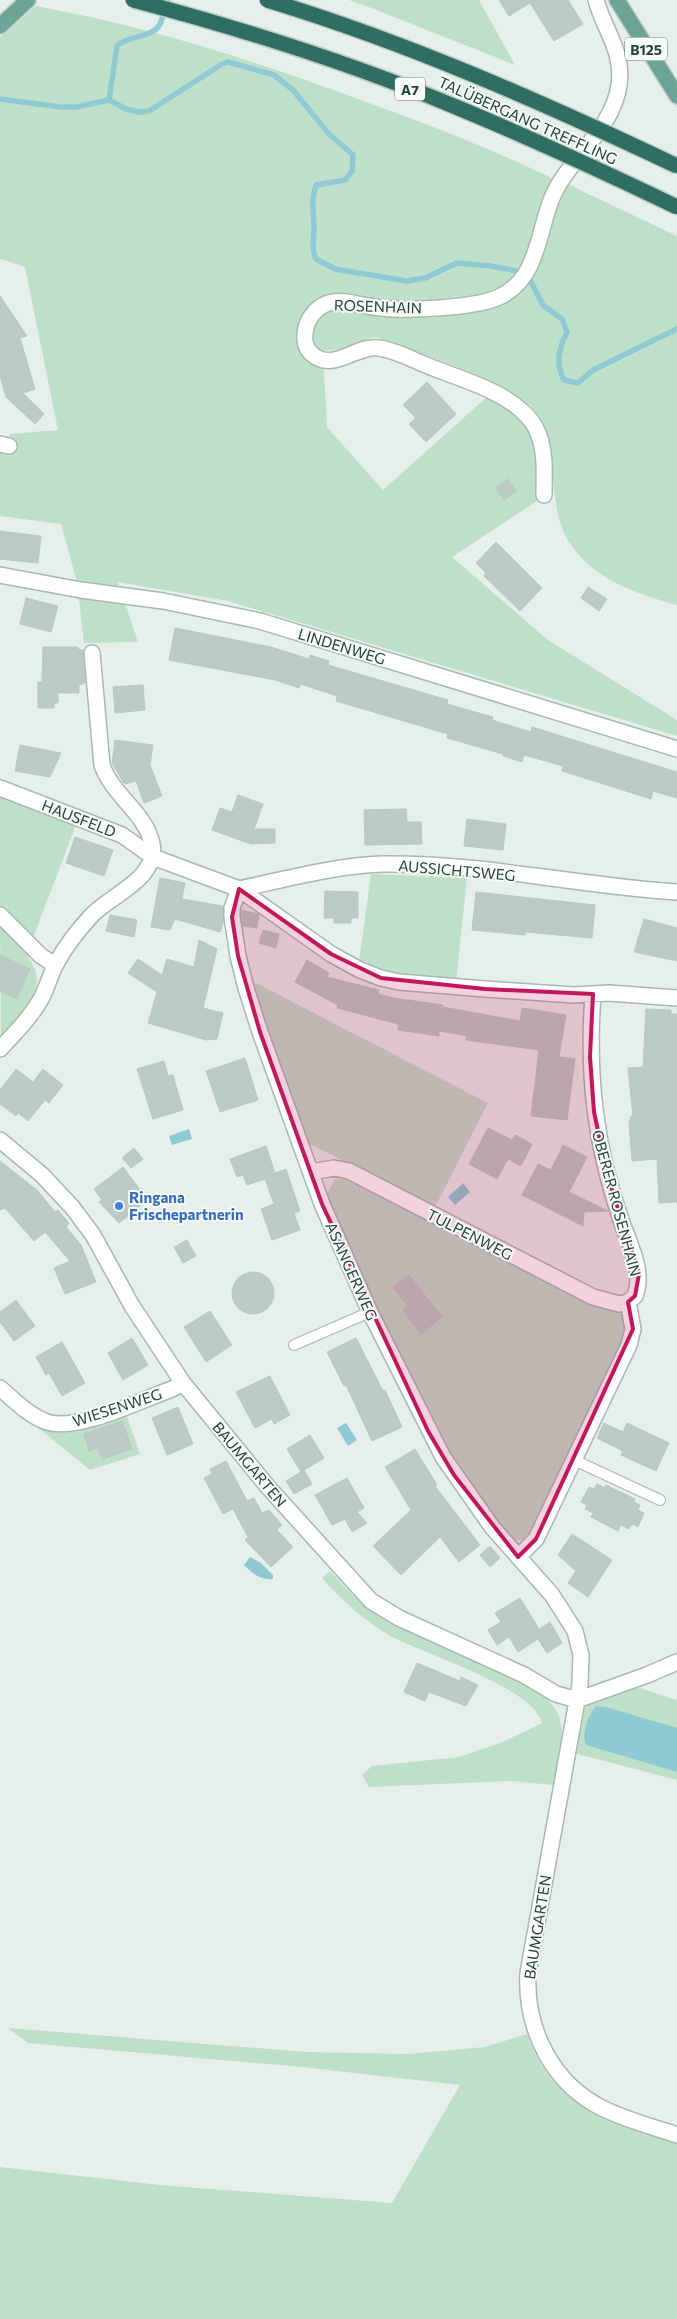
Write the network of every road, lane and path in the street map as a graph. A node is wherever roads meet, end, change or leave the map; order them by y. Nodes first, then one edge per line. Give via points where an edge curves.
1 (28, 0) edge
2 (133, 0) edge
3 (267, 0) edge
4 (596, 0) edge
5 (617, 0) edge
6 (0, 26) edge
7 (677, 96) edge
8 (677, 166) edge
9 (677, 207) edge
10 (544, 495) dead end
11 (0, 575) edge
12 (92, 653) dead end
13 (677, 749) edge
14 (0, 788) edge
15 (153, 857) junction
16 (238, 888) junction
17 (677, 892) edge
18 (0, 915) edge
19 (55, 965) junction
20 (593, 994) junction
21 (677, 998) edge
22 (0, 1049) edge
23 (0, 1140) edge
24 (310, 1172) junction
25 (628, 1302) junction
26 (370, 1312) junction
27 (294, 1346) dead end
28 (183, 1383) junction
29 (0, 1388) edge
30 (574, 1460) junction
31 (660, 1500) dead end
32 (518, 1558) junction
33 (677, 1662) edge
34 (577, 1700) junction
35 (677, 2135) edge

1 - 6 main road
2 - 9 highway, TALÜBERGANG TREFFLING / A7, bridge via 198,17 369,73 456,106
3 - 8 highway, TALÜBERGANG TREFFLING / A7, bridge via 479,76
4 - 10 street, ROSENHAIN via 617,52 619,84 616,98 587,148 558,185 535,254 521,281 496,298 476,303 384,309 328,303 315,311 308,321 304,337 310,353 319,359 341,359 378,347 522,410 538,433 542,448
5 - 7 main road, B125
11 - 13 street, LINDENWEG via 163,601 260,621
12 - 15 street via 102,765 106,777 145,828
14 - 15 street, HAUSFELD via 122,835
15 - 16 street
15 - 19 street via 143,876 93,914
16 - 17 street, AUSSICHTSWEG via 349,866 384,864 429,865
16 - 20 street via 331,954 381,978 485,989
16 - 24 street, ASANGERWEG via 232,917 238,956 260,1032
18 - 19 street via 41,956
19 - 22 street via 33,1012
20 - 21 street
20 - 25 street, OBERER ROSENHAIN via 590,1057 594,1112 608,1177 639,1274 635,1296
23 - 28 street, BAUMGARTEN via 42,1175 72,1207 93,1235 132,1306
24 - 25 street, TULPENWEG via 334,1168 349,1171 593,1297 619,1304
24 - 26 street, ASANGERWEG
25 - 30 street via 633,1329 629,1345
26 - 27 lane
26 - 32 street, ASANGERWEG via 443,1457 466,1493
28 - 29 street, WIESENWEG via 84,1422 65,1424 46,1422
28 - 34 street, BAUMGARTEN via 268,1486 371,1600 399,1618 524,1675 556,1694
30 - 31 lane
30 - 32 street via 536,1539
32 - 34 street, ASANGERWEG via 552,1595 575,1631 581,1656
33 - 34 street
34 - 35 street, BAUMGARTEN via 528,1973 529,2008 541,2047 557,2072 576,2090 603,2108

